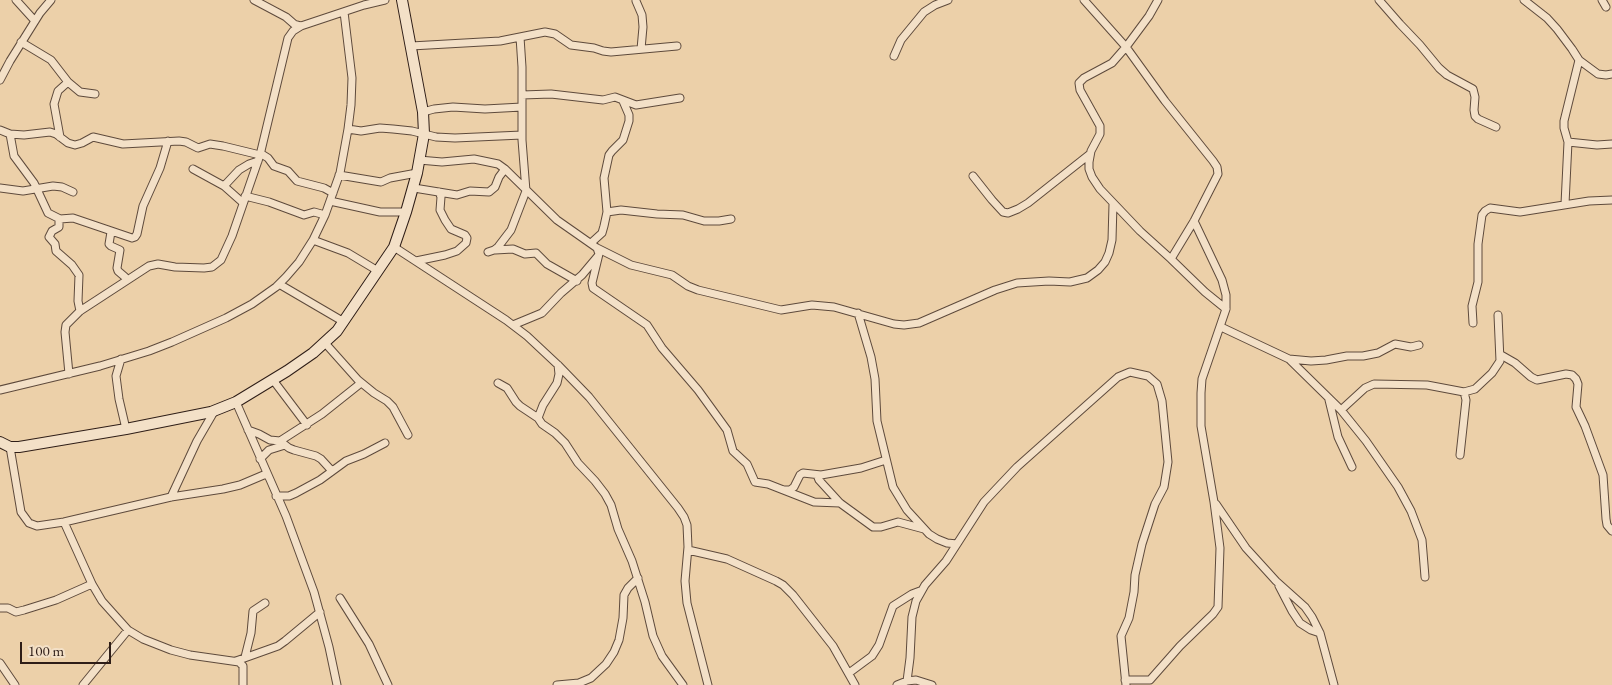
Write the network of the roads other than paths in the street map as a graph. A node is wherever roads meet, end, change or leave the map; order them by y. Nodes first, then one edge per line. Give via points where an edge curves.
1 (16, 0) edge
2 (51, 0) edge
3 (254, 0) edge
4 (385, 0) edge
5 (402, 0) edge
6 (948, 0) edge
7 (1084, 0) edge
8 (1158, 0) edge
9 (1379, 0) edge
10 (1524, 0) edge
11 (636, 1) edge
12 (344, 12) junction
13 (35, 20) junction
14 (301, 26) junction
15 (520, 37) junction
16 (21, 42) junction
17 (412, 46) junction
18 (677, 46) dead end
19 (1126, 47) junction
20 (641, 49) junction
21 (894, 56) dead end
22 (1579, 60) junction
23 (3, 68) edge
24 (1612, 74) edge
25 (0, 80) edge
26 (68, 82) junction
27 (95, 94) dead end
28 (522, 94) junction
29 (680, 98) dead end
30 (623, 101) junction
31 (522, 107) junction
32 (423, 112) junction
33 (1496, 127) dead end
34 (348, 129) junction
35 (0, 130) edge
36 (10, 134) junction
37 (424, 134) junction
38 (522, 135) junction
39 (60, 136) junction
40 (168, 141) junction
41 (1568, 142) junction
42 (1612, 144) edge
43 (1091, 153) junction
44 (259, 157) junction
45 (419, 160) junction
46 (193, 169) dead end
47 (505, 169) junction
48 (417, 173) junction
49 (339, 175) junction
50 (973, 176) dead end
51 (224, 186) junction
52 (0, 188) edge
53 (414, 188) junction
54 (37, 189) junction
55 (526, 191) junction
56 (73, 192) dead end
57 (439, 192) junction
58 (333, 193) junction
59 (244, 199) junction
60 (1612, 200) edge
61 (330, 201) junction
62 (1113, 204) junction
63 (1566, 204) junction
64 (406, 212) junction
65 (607, 212) junction
66 (325, 215) junction
67 (731, 218) dead end
68 (59, 219) junction
69 (1194, 221) junction
70 (111, 232) junction
71 (313, 240) junction
72 (394, 247) junction
73 (596, 249) junction
74 (1171, 259) junction
75 (416, 260) junction
76 (378, 271) junction
77 (126, 280) junction
78 (576, 281) junction
79 (592, 283) junction
80 (279, 284) junction
81 (1226, 310) junction
82 (80, 311) junction
83 (858, 313) junction
84 (1498, 315) dead end
85 (344, 322) junction
86 (1473, 323) dead end
87 (513, 325) junction
88 (1221, 327) junction
89 (325, 343) junction
90 (1419, 345) dead end
91 (1501, 355) junction
92 (1289, 359) junction
93 (121, 360) junction
94 (558, 365) junction
95 (69, 374) junction
96 (273, 380) junction
97 (361, 383) junction
98 (498, 383) dead end
99 (0, 390) edge
100 (1464, 392) junction
101 (1328, 397) junction
102 (236, 402) junction
103 (216, 410) junction
104 (1341, 410) junction
105 (538, 418) junction
106 (307, 425) junction
107 (126, 429) junction
108 (248, 430) junction
109 (408, 436) dead end
110 (0, 442) edge
111 (283, 443) junction
112 (385, 443) dead end
113 (10, 447) junction
114 (1460, 455) dead end
115 (260, 459) junction
116 (886, 460) junction
117 (1352, 467) dead end
118 (332, 471) junction
119 (266, 474) junction
120 (817, 475) junction
121 (784, 490) junction
122 (276, 496) junction
123 (171, 497) junction
124 (1214, 502) junction
125 (840, 503) junction
126 (64, 522) junction
127 (924, 529) junction
128 (1612, 531) edge
129 (957, 544) junction
130 (688, 550) junction
131 (1424, 577) dead end
132 (638, 578) junction
133 (1276, 581) junction
134 (92, 584) junction
135 (920, 591) junction
136 (340, 598) dead end
137 (265, 603) dead end
138 (0, 608) edge
139 (320, 612) junction
140 (128, 630) junction
141 (1320, 633) junction
142 (245, 657) junction
143 (236, 661) junction
144 (0, 663) edge
145 (849, 673) junction
146 (907, 681) junction
147 (1126, 683) edge
148 (15, 685) edge
149 (83, 685) edge
150 (243, 685) edge
151 (337, 685) edge
152 (388, 685) edge
153 (557, 685) edge
154 (683, 685) edge
155 (708, 685) edge
156 (855, 685) edge
157 (897, 685) edge
158 (932, 685) edge
159 (1334, 685) edge

1 - 13 street
2 - 13 street
3 - 14 street
4 - 12 street
5 - 17 street
6 - 21 street via 924,12 901,40
7 - 19 street
8 - 19 street
9 - 33 street via 1438,68 1473,90 1475,116
10 - 22 street via 1547,18
11 - 20 street via 642,15
12 - 14 street
12 - 34 street via 352,78
13 - 16 street
14 - 44 street via 288,38
15 - 17 street
15 - 20 street via 546,32 576,46 610,52
15 - 28 street
16 - 23 street
16 - 26 street via 51,60
17 - 32 street
18 - 20 street
19 - 43 street via 1112,62 1079,84 1100,126 1100,134
19 - 69 street via 1217,167 1214,184
22 - 24 street via 1598,74
22 - 41 street via 1564,121
23 - 25 street
26 - 27 street via 80,92
26 - 39 street via 58,91 54,104
28 - 30 street via 558,94 603,100 615,97
28 - 31 street
29 - 30 street via 636,105
30 - 65 street via 629,121 623,140 609,156 604,178
31 - 32 street via 444,108
31 - 38 street
32 - 37 street
34 - 37 street via 393,128
34 - 49 street
35 - 36 street
36 - 39 street via 50,132
36 - 54 street via 14,156
37 - 38 street via 454,138
37 - 45 street
38 - 55 street
39 - 40 street via 76,145 93,137 123,144
40 - 44 street via 186,142 198,148 208,144 222,146
40 - 70 street via 143,206 135,237
41 - 42 street
41 - 63 street
43 - 50 street via 1028,202 1008,213 1003,212
43 - 62 street via 1088,162 1092,177
44 - 51 street via 239,170
44 - 58 street via 268,158 274,166 288,171 297,181
44 - 59 street
45 - 47 street via 474,159 498,164
45 - 48 street
46 - 51 street
47 - 55 street
47 - 57 street via 489,192 477,190 457,195
48 - 49 street via 381,182
48 - 53 street
49 - 58 street
51 - 59 street
52 - 54 street
53 - 57 street
53 - 64 street
54 - 56 street via 52,186
54 - 68 street via 48,213
55 - 73 street via 566,228
55 - 78 street via 511,230 491,251 513,248 525,254 536,253 547,264
57 - 75 street via 444,220 451,229 465,235 466,243 457,251
58 - 61 street
59 - 66 street via 269,202 304,214
59 - 77 street via 224,255 217,265 188,268 154,264
60 - 63 street
61 - 64 street via 380,212
61 - 66 street
62 - 74 street
62 - 83 street via 1109,253 1098,270 1087,278 1070,282 1017,283 912,324 894,324
63 - 86 street via 1520,212 1490,208 1483,213 1478,244 1478,282 1472,306
64 - 72 street
65 - 67 street via 621,210 683,215 704,221
65 - 73 street
66 - 71 street
68 - 70 street via 74,218
68 - 82 street via 59,227 52,231 50,237 56,252 79,275
69 - 74 street
69 - 81 street via 1226,289
70 - 77 street via 109,244 120,250 118,271
71 - 76 street via 348,253
71 - 80 street
72 - 75 street
72 - 76 street
73 - 78 street
73 - 79 street
73 - 83 street via 631,265 672,276 698,290 742,302 781,310 819,305
74 - 81 street
75 - 87 street
76 - 85 street
77 - 82 street
78 - 79 street
78 - 87 street via 542,313
79 - 121 street via 593,288 647,325 726,430 733,451 747,464 755,482
80 - 85 street
80 - 93 street via 226,318
81 - 88 street
82 - 95 street via 66,325
83 - 116 street via 876,379 877,421
84 - 91 street
85 - 89 street
87 - 94 street
88 - 92 street
88 - 124 street via 1202,379 1201,393 1200,426
89 - 96 street
89 - 97 street
90 - 92 street via 1396,344 1378,353 1326,360
91 - 100 street via 1492,373 1475,389
91 - 128 street via 1537,380 1566,374 1576,379 1576,407 1603,475 1606,519
92 - 101 street
93 - 95 street
93 - 107 street via 116,376
94 - 105 street via 557,383
94 - 130 street via 609,421 678,508 687,525
95 - 99 street
96 - 102 street
96 - 106 street
97 - 106 street
97 - 109 street via 393,407
98 - 105 street
100 - 104 street via 1427,385 1374,384
100 - 114 street via 1466,400
101 - 104 street
101 - 117 street via 1338,437
102 - 103 street
102 - 108 street
103 - 107 street
103 - 123 street via 197,441
104 - 131 street via 1376,453 1411,511 1422,540
105 - 132 street via 565,443 605,494
106 - 111 street
107 - 113 street
108 - 111 street
108 - 115 street
110 - 113 street
111 - 115 street
111 - 118 street via 316,456
112 - 118 street
113 - 126 street via 21,512 29,523 37,526
115 - 119 street
116 - 120 street via 861,468
116 - 127 street via 893,487
118 - 122 street via 296,493
119 - 122 street
119 - 123 street via 240,485
120 - 121 street via 801,474 794,487
120 - 125 street
121 - 125 street via 814,502
122 - 139 street
123 - 126 street
124 - 133 street via 1238,538
124 - 147 street via 1220,548 1218,607 1155,676 1150,680
125 - 127 street via 873,527 898,522
126 - 134 street
127 - 129 street via 947,544
129 - 135 street
129 - 147 street via 984,502 1017,467 1118,377 1130,372 1148,376 1157,384 1162,401 1168,462 1164,487 1142,544 1129,618 1121,636
130 - 145 street via 727,559 783,585 833,646
130 - 155 street via 687,603
132 - 153 street via 624,595 619,640 606,664 585,681
132 - 154 street via 653,636 662,656
133 - 141 street via 1305,607
133 - 141 street via 1300,623
134 - 138 street via 24,610 16,612
134 - 140 street via 102,601
135 - 145 street via 893,606 872,656
135 - 146 street via 912,616
136 - 152 street
137 - 142 street via 253,611
139 - 142 street via 278,646
139 - 151 street
140 - 143 street via 171,650
140 - 149 street
141 - 159 street
142 - 143 street
143 - 150 street via 243,666
144 - 148 street
145 - 156 street
146 - 157 street
146 - 158 street

